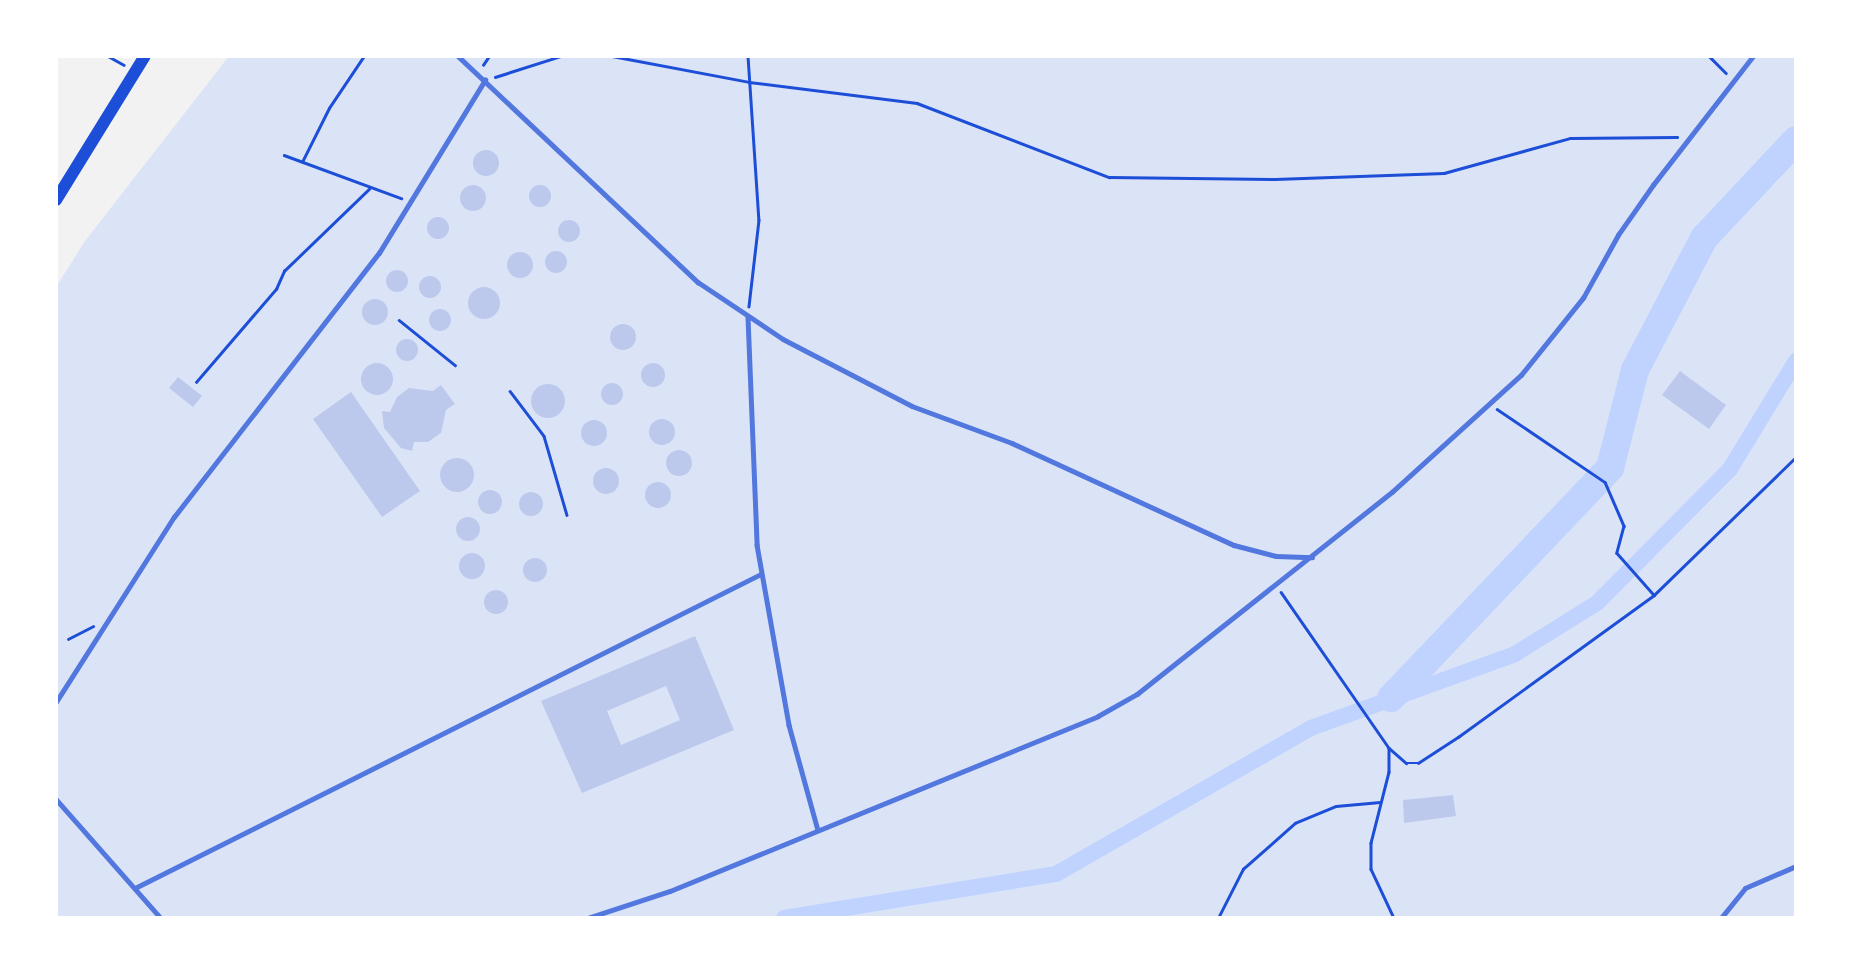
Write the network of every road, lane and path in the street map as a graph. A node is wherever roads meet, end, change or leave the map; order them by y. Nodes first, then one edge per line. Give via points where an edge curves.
1 (108, 56) edge
2 (145, 56) edge
3 (364, 56) edge
4 (458, 56) edge
5 (561, 56) edge
6 (612, 56) edge
7 (748, 56) edge
8 (1709, 56) edge
9 (1753, 56) edge
10 (135, 73) junction
11 (485, 80) junction
12 (1734, 80) junction
13 (749, 82) junction
14 (1690, 137) junction
15 (285, 155) dead end
16 (302, 162) junction
17 (369, 189) junction
18 (56, 201) edge
19 (411, 201) junction
20 (748, 316) junction
21 (398, 320) dead end
22 (455, 365) dead end
23 (196, 382) dead end
24 (510, 391) dead end
25 (1491, 404) junction
26 (1796, 457) edge
27 (567, 515) dead end
28 (1312, 557) junction
29 (761, 574) junction
30 (1277, 586) junction
31 (1654, 595) dead end
32 (56, 702) edge
33 (1390, 748) junction
34 (56, 799) edge
35 (1380, 802) junction
36 (818, 830) junction
37 (1796, 866) edge
38 (135, 888) junction
39 (161, 918) edge
40 (588, 918) edge
41 (1218, 918) edge
42 (1394, 918) edge
43 (1721, 918) edge

1 - 10 path
2 - 10 main road
3 - 16 path via 329,108
4 - 11 lane
5 - 11 path
6 - 13 path
7 - 13 path
8 - 12 path
9 - 12 lane
10 - 18 main road
11 - 19 lane
11 - 20 lane via 698,282
12 - 14 lane
13 - 14 path via 917,103 1109,177 1275,179 1444,173 1570,138
13 - 20 path via 759,220
14 - 25 lane via 1618,235 1583,298 1521,375
15 - 16 path
16 - 17 path
17 - 19 path
17 - 23 path via 285,271 276,289
19 - 32 lane via 379,253 174,517
20 - 28 lane via 863,383 1012,443 1234,545 1276,556
20 - 29 lane
21 - 22 path
24 - 27 path via 544,436
25 - 28 lane
25 - 31 path via 1605,482 1624,526 1617,553
26 - 33 path via 1654,595 1469,729 1418,763 1406,763
28 - 30 lane
29 - 36 lane via 789,725
29 - 38 lane
30 - 33 path
30 - 36 lane via 1137,694 1098,716
33 - 35 path via 1390,772
34 - 38 lane
35 - 41 path via 1336,806 1295,823 1243,869
35 - 42 path via 1371,869
36 - 40 lane via 670,891
37 - 43 lane via 1745,888
38 - 39 lane

